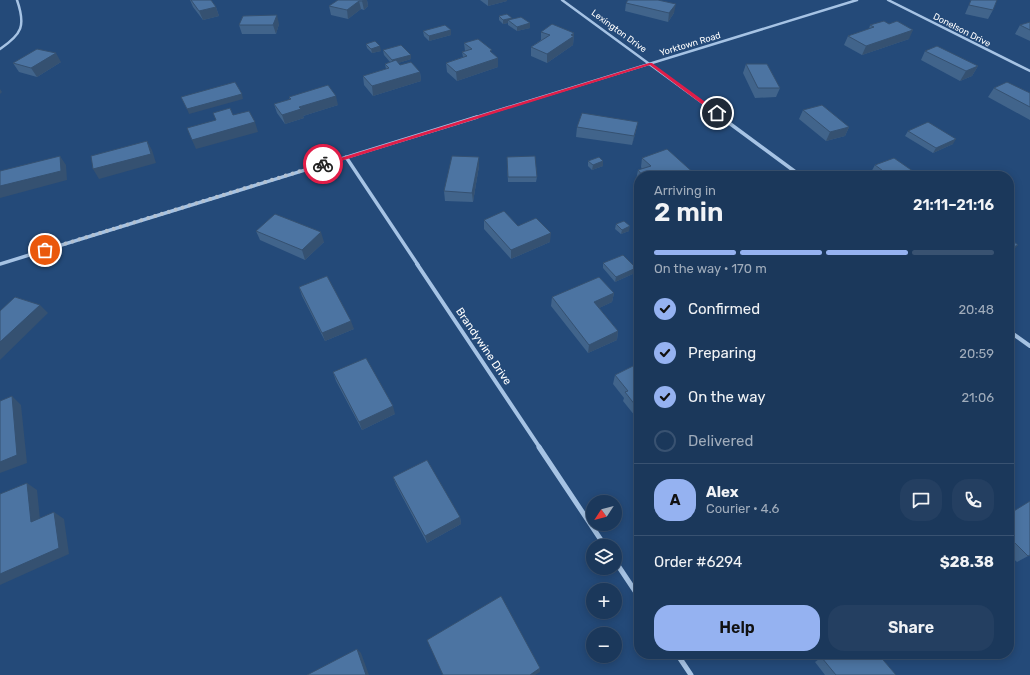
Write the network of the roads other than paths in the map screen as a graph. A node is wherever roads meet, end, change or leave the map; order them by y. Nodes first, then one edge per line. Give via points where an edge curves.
1 (17, 0) edge
2 (562, 0) edge
3 (857, 0) edge
4 (888, 0) edge
5 (0, 49) edge
6 (650, 64) junction
7 (1030, 72) edge
8 (346, 157) junction
9 (794, 171) edge
10 (0, 264) edge
11 (1014, 335) edge
12 (1030, 346) edge
13 (600, 539) edge
14 (622, 572) edge
15 (634, 590) edge
16 (680, 659) edge
17 (691, 675) edge

1 - 5 street via 24,22 21,31
2 - 6 street, Lexington Drive
3 - 6 street, Yorktown Road
4 - 7 street, Donelson Drive
6 - 8 street, Yorktown Road
6 - 9 street, Lexington Drive
8 - 10 street, Yorktown Road
8 - 13 street, Brandywine Drive
11 - 12 street
14 - 15 street
16 - 17 street

